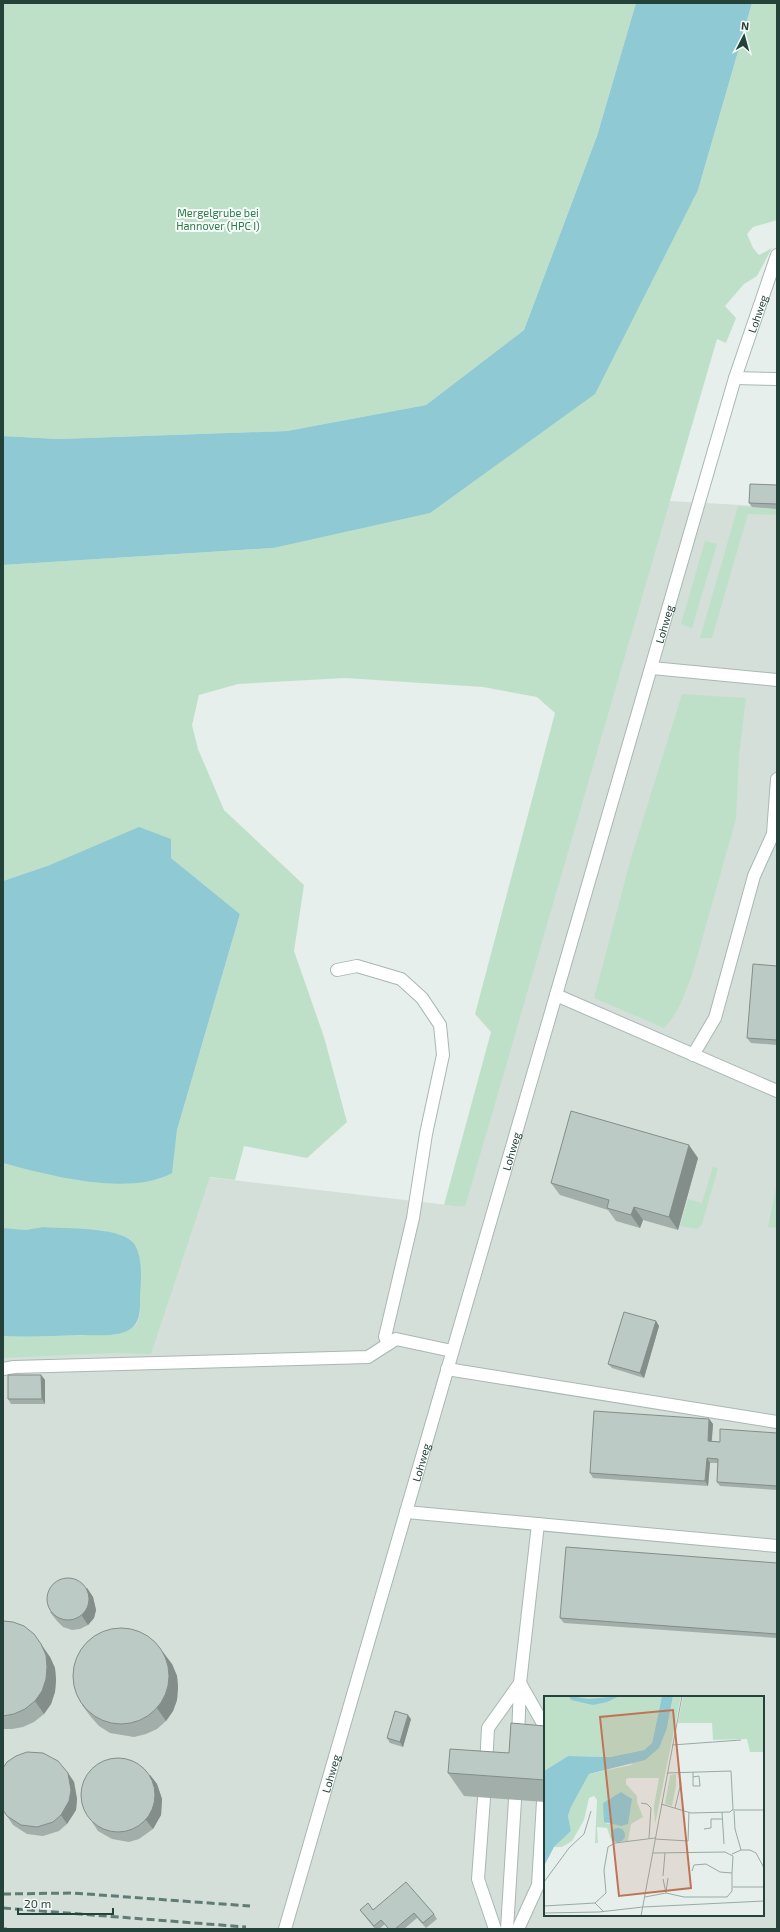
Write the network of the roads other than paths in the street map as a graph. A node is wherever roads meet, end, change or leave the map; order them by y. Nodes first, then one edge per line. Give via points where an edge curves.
1 (777, 255) edge
2 (735, 378) junction
3 (777, 379) edge
4 (652, 668) junction
5 (777, 680) edge
6 (777, 780) edge
7 (337, 970) dead end
8 (556, 995) junction
9 (693, 1055) junction
10 (777, 1091) edge
11 (388, 1344) junction
12 (452, 1351) junction
13 (3, 1369) edge
14 (447, 1369) junction
15 (777, 1422) edge
16 (406, 1512) junction
17 (538, 1524) junction
18 (777, 1546) edge
19 (520, 1683) junction
20 (544, 1726) edge
21 (518, 1753) edge
22 (486, 1773) edge
23 (484, 1798) edge
24 (514, 1800) edge
25 (544, 1802) edge
26 (285, 1929) edge
27 (495, 1929) edge
28 (507, 1929) edge
29 (518, 1929) edge

1 - 2 street, Lohweg
2 - 3 street
2 - 4 street, Lohweg
4 - 5 street
4 - 8 street, Lohweg
6 - 9 street via 773,834 754,876 715,1018
7 - 11 street via 357,966 401,978 422,998 440,1025 443,1055 426,1134 413,1218 385,1337
8 - 9 street
8 - 12 street, Lohweg
9 - 10 street
11 - 12 street via 396,1339
11 - 13 street via 368,1357
12 - 14 street, Lohweg
14 - 15 street
14 - 16 street, Lohweg
16 - 17 street
16 - 26 street, Lohweg
17 - 18 street
17 - 19 street
19 - 20 street
19 - 21 street
19 - 22 street via 488,1728
23 - 27 street via 478,1880
24 - 28 street
25 - 29 street via 538,1885

